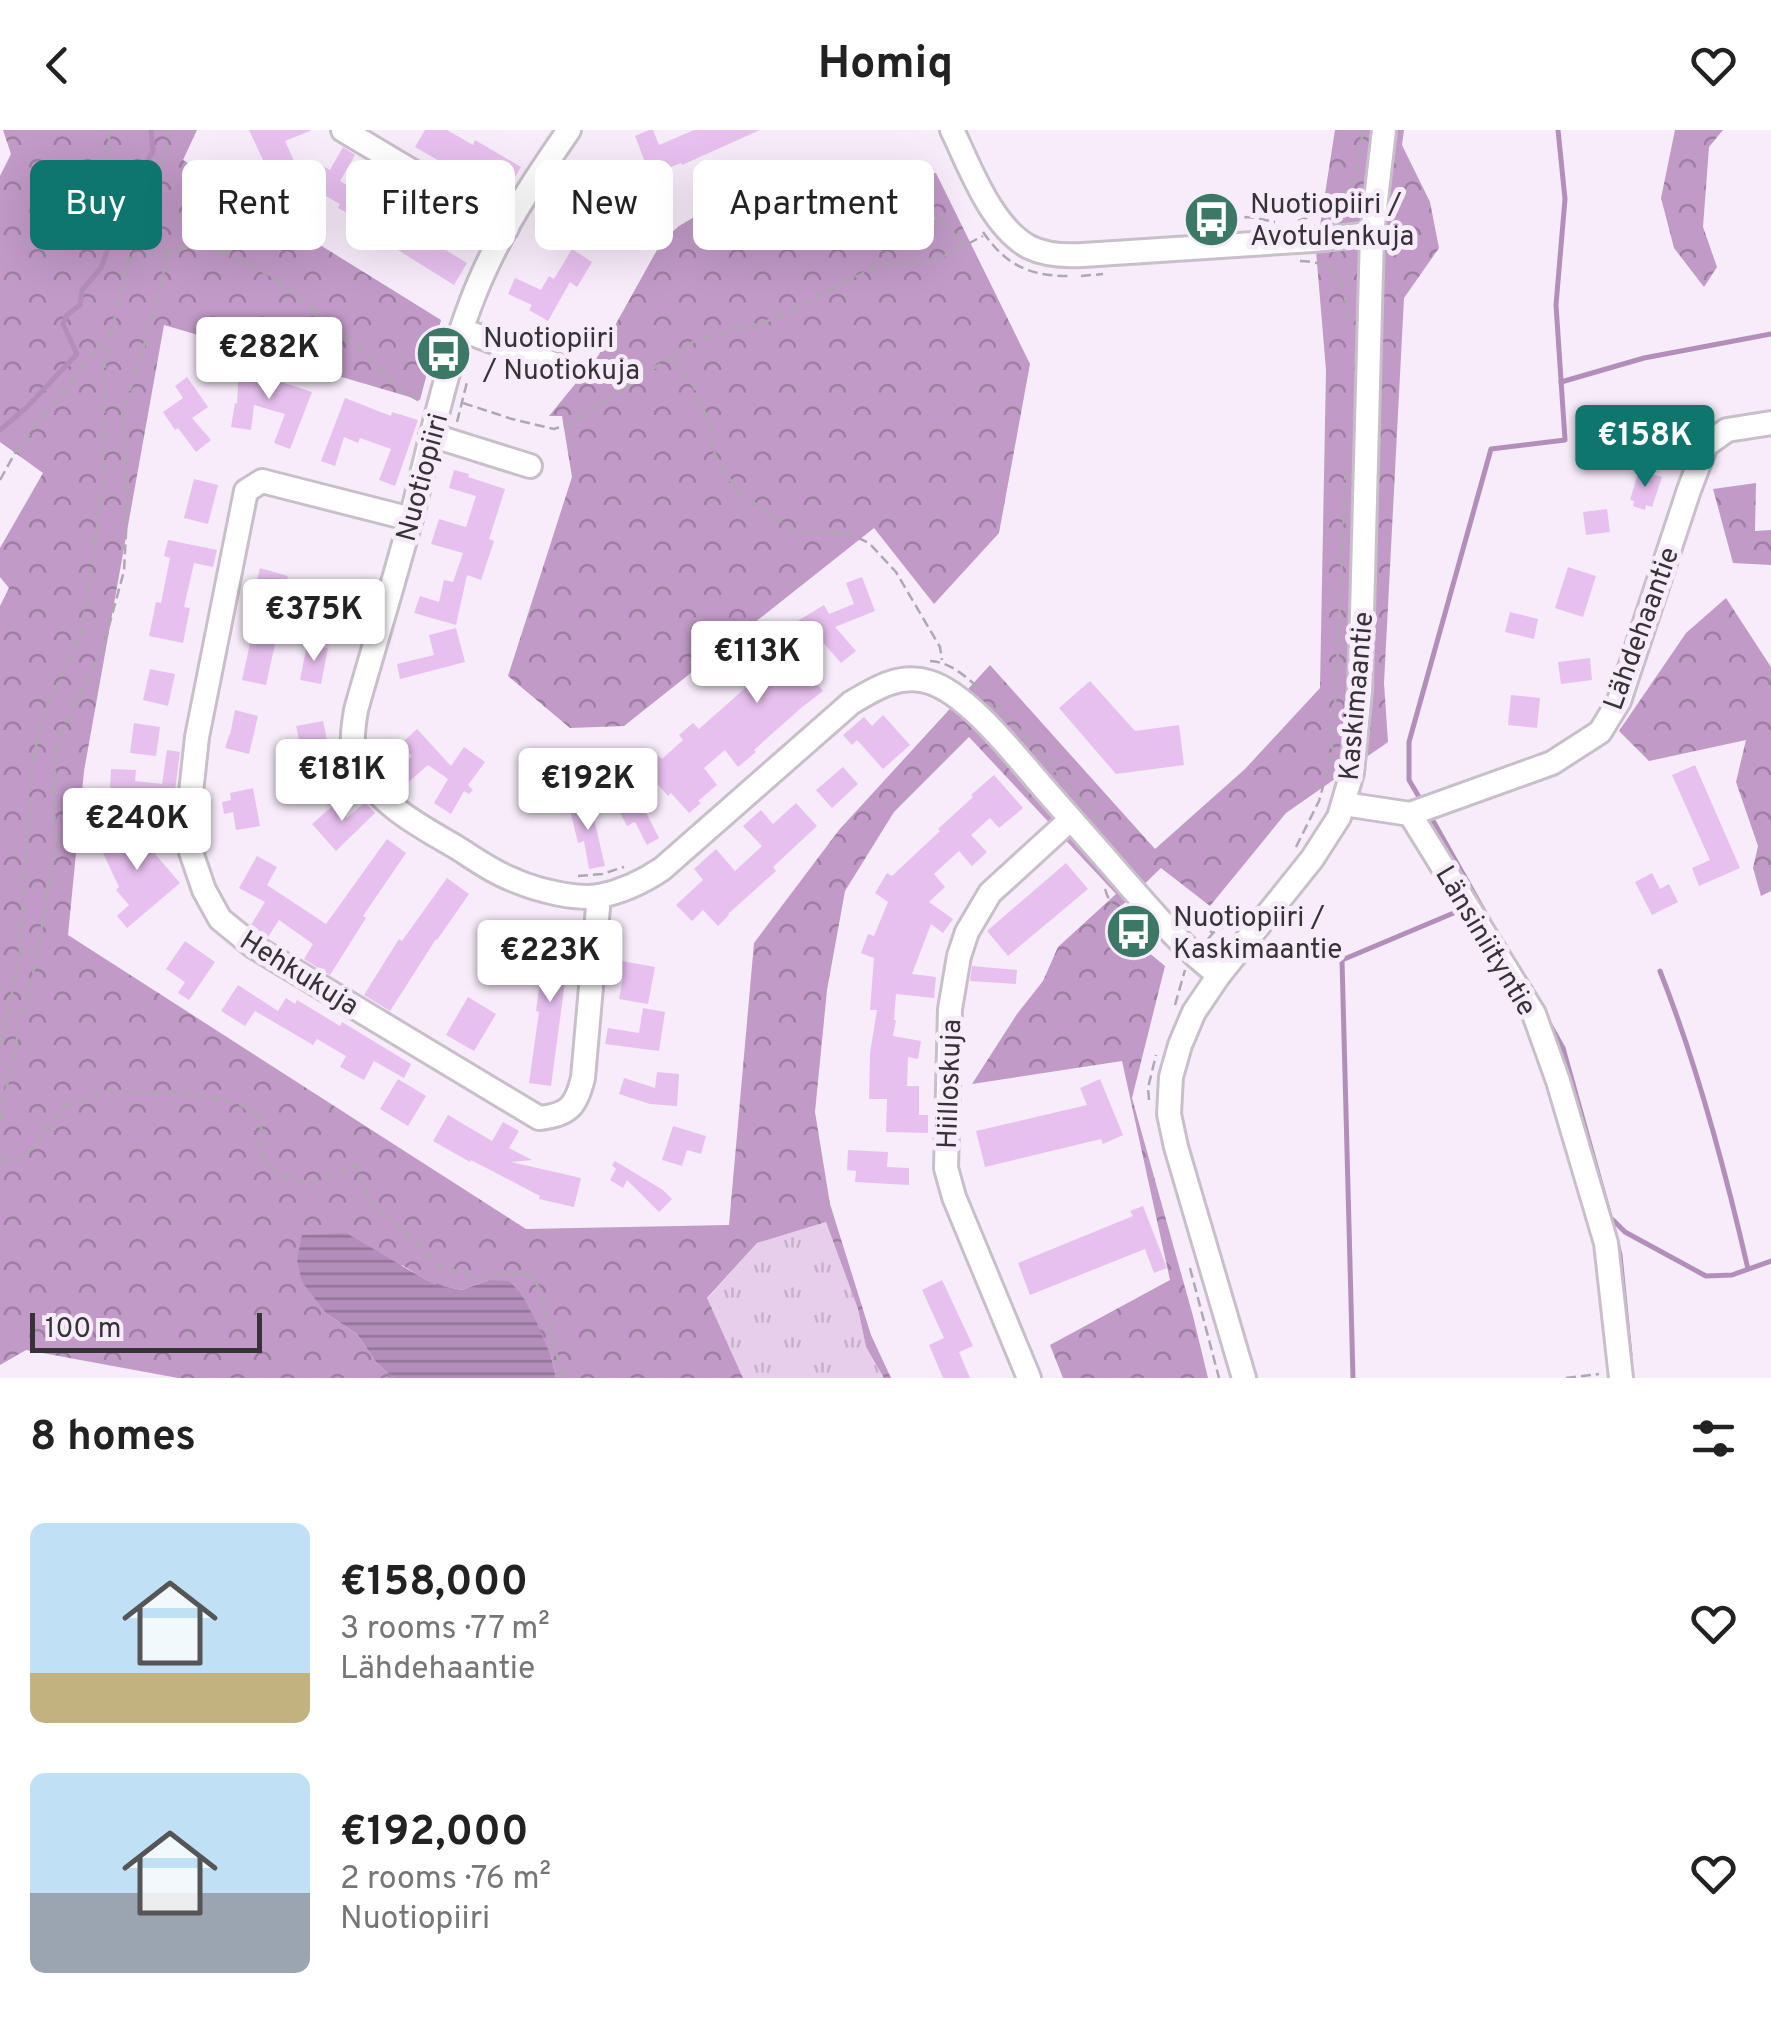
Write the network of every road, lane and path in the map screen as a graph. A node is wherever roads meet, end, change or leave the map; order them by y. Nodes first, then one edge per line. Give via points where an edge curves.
1 (110, 130) edge
2 (169, 130) edge
3 (343, 130) edge
4 (568, 130) edge
5 (952, 130) edge
6 (1363, 130) edge
7 (1384, 130) edge
8 (106, 160) edge
9 (393, 160) edge
10 (162, 168) edge
11 (515, 214) edge
12 (1314, 215) junction
13 (934, 216) edge
14 (1174, 234) dead end
15 (1372, 234) junction
16 (984, 235) dead end
17 (1313, 240) junction
18 (966, 245) junction
19 (131, 250) edge
20 (160, 250) edge
21 (495, 250) edge
22 (169, 252) junction
23 (112, 329) junction
24 (1351, 329) dead end
25 (462, 330) junction
26 (671, 356) junction
27 (554, 364) dead end
28 (467, 382) dead end
29 (462, 402) junction
30 (426, 405) dead end
31 (1771, 422) edge
32 (442, 438) junction
33 (1346, 462) dead end
34 (530, 466) dead end
35 (0, 480) edge
36 (411, 519) junction
37 (921, 660) dead end
38 (943, 662) junction
39 (376, 756) dead end
40 (396, 782) dead end
41 (1344, 804) junction
42 (1410, 814) junction
43 (1071, 819) junction
44 (1103, 824) dead end
45 (1296, 847) dead end
46 (634, 863) dead end
47 (568, 875) dead end
48 (1105, 889) dead end
49 (599, 896) junction
50 (1176, 910) dead end
51 (1213, 933) dead end
52 (1153, 942) dead end
53 (1177, 964) dead end
54 (1183, 973) dead end
55 (1218, 975) junction
56 (0, 1044) edge
57 (0, 1120) edge
58 (0, 1156) edge
59 (1621, 1375) edge
60 (566, 1378) edge
61 (1029, 1378) edge
62 (1244, 1378) edge
63 (1566, 1378) edge

1 - 8 path
2 - 10 path
3 - 9 street
4 - 11 street, Nuotiopiiri
5 - 17 street via 1000,222 1030,248 1066,256
6 - 12 path via 1347,193
7 - 15 street, Kaskimaantie
12 - 14 path via 1285,223 1205,219
12 - 17 path
13 - 18 path
15 - 17 street
15 - 41 street, Kaskimaantie via 1360,690
16 - 18 path
17 - 24 path via 1313,261 1340,280
18 - 26 path via 938,259 879,265 774,319 696,340
19 - 23 path
20 - 22 path
21 - 25 street, Nuotiopiiri
22 - 30 path via 200,246 274,277 366,353 397,388
22 - 57 path via 122,415 124,571 103,648 58,734 55,844 38,958
23 - 35 path
23 - 56 path via 102,485 82,630 38,735 19,962
25 - 27 street
25 - 32 street, Nuotiopiiri
26 - 29 path via 589,413 554,428
26 - 38 path via 694,387 713,451 737,491 795,531 848,533 869,543 896,572
28 - 29 path
29 - 32 path
31 - 42 street, Lähdehaantie via 1727,430 1706,445 1619,701 1600,732 1552,763
32 - 34 street
32 - 36 street, Nuotiopiiri
33 - 45 path via 1331,758
36 - 49 street, Nuotiopiiri via 356,710 352,741 358,764 400,813 496,872 542,890
36 - 49 street, Hehkukuja via 262,481 246,491 197,737 189,812 204,890 220,919 253,946 539,1118 557,1116 579,1095
37 - 38 path
38 - 44 path via 1008,715
39 - 40 path
41 - 42 street, Lähdehaantie
41 - 55 street, Kaskimaantie via 1312,859
42 - 59 street, Länsiniityntie via 1534,1014 1606,1242
43 - 49 street, Nuotiopiiri via 964,702 929,682 899,680 851,703 662,869
43 - 55 street, Nuotiopiiri via 1194,957
43 - 61 street, Hiilloskuja via 990,893 967,932 950,1008 946,1168
46 - 47 path via 602,874
48 - 52 path via 1109,904 1134,932
50 - 51 path
53 - 54 path
55 - 62 street, Kaskimaantie via 1180,1045 1169,1114
58 - 60 path via 23,1159 66,1105 106,1091 180,1093 239,1104 259,1116 260,1146 280,1176 312,1184 356,1165 372,1204 437,1265 475,1276 527,1273 538,1286
59 - 63 path

